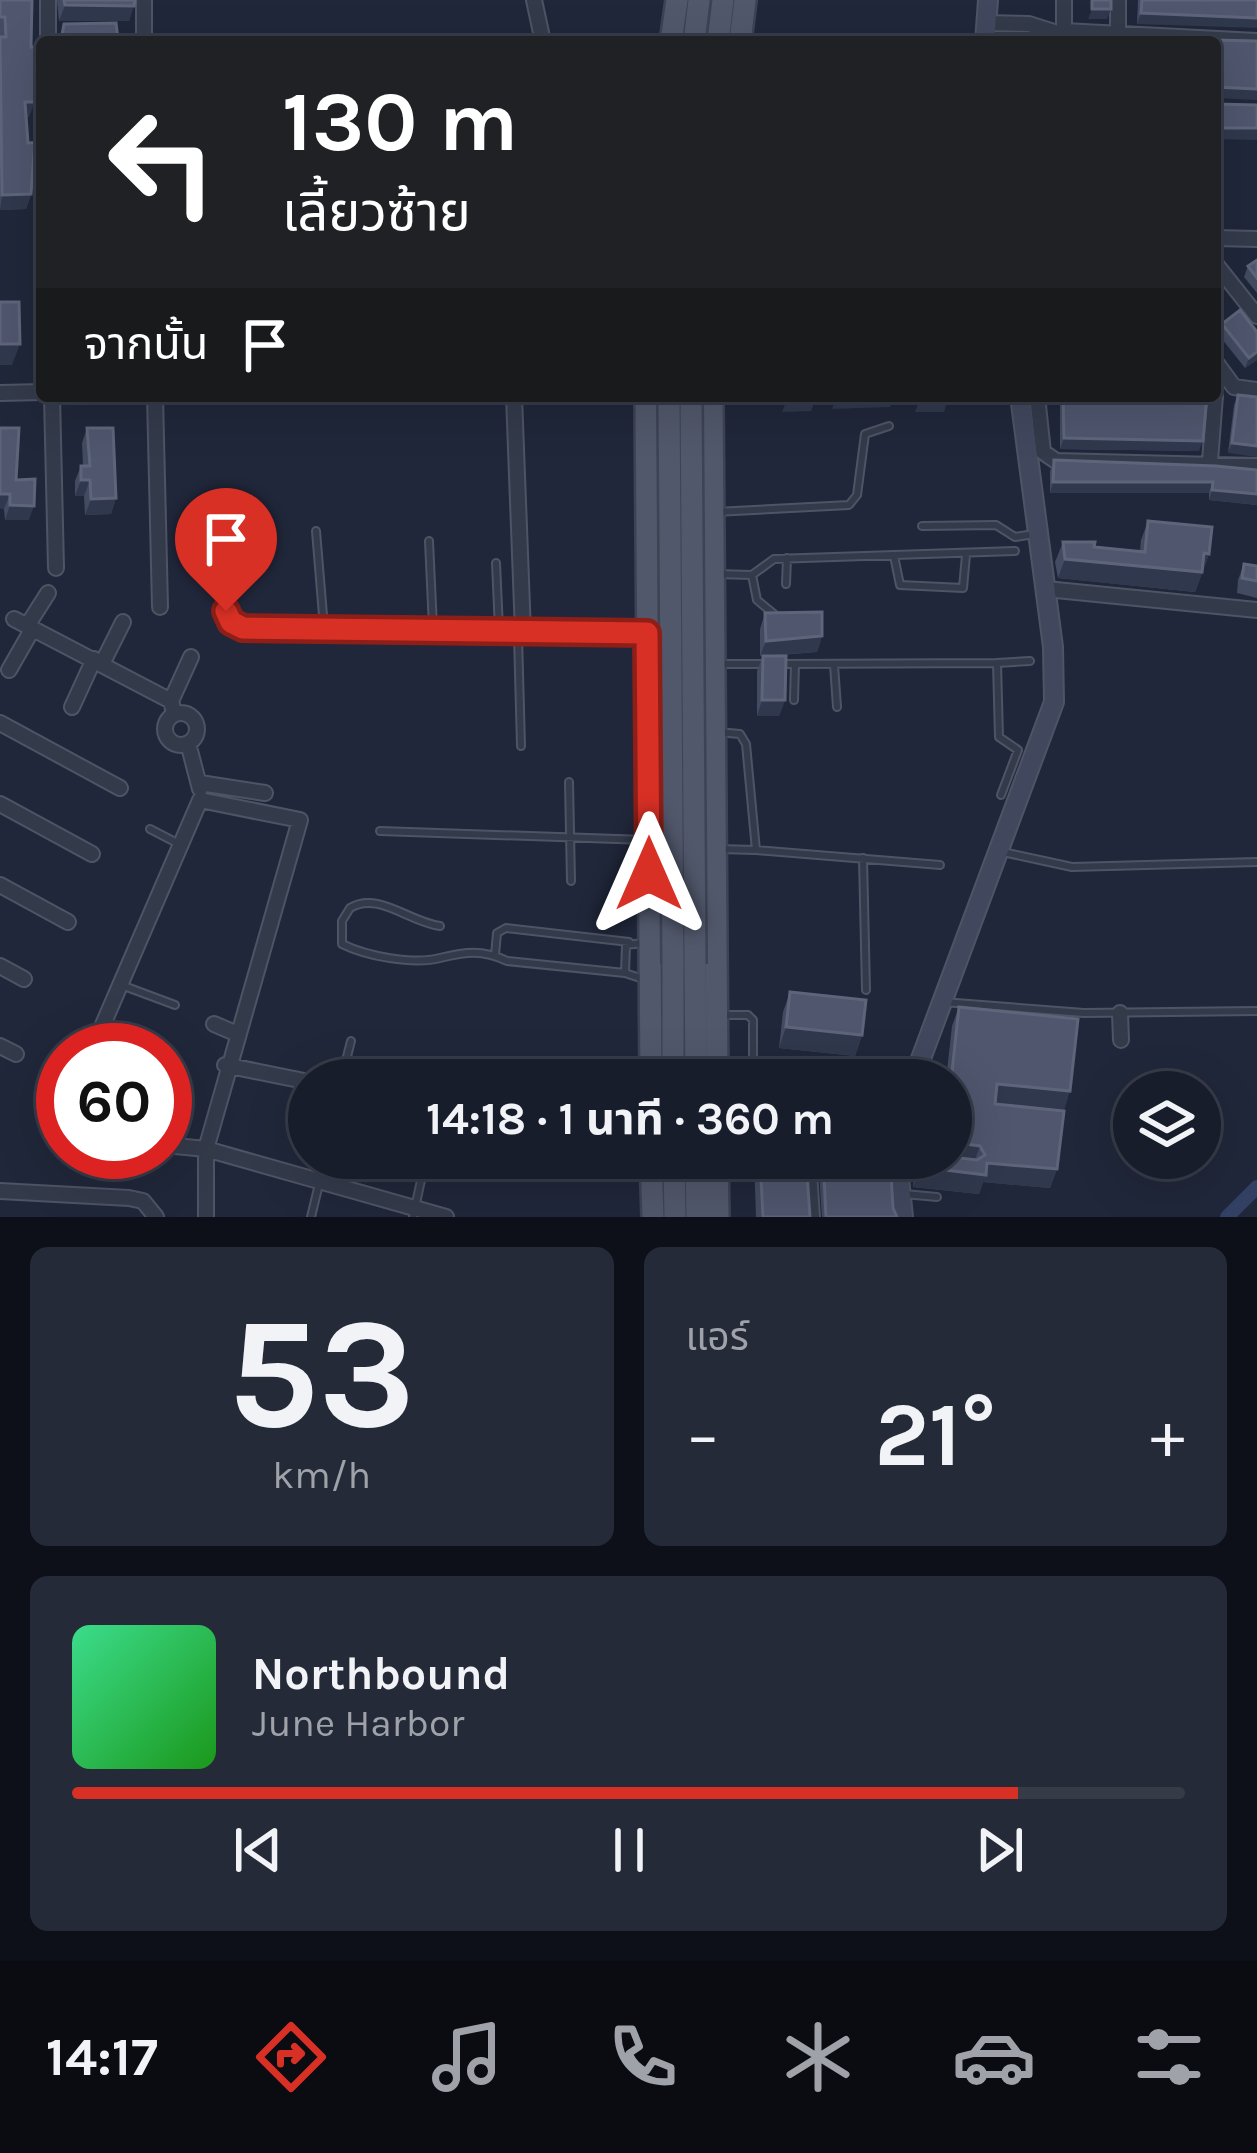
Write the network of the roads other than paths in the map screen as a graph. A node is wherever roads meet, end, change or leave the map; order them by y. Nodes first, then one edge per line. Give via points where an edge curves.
1 (48, 0) edge
2 (143, 0) edge
3 (535, 0) edge
4 (676, 0) edge
5 (699, 0) edge
6 (723, 0) edge
7 (745, 0) edge
8 (988, 0) edge
9 (1064, 0) edge
10 (1118, 0) edge
11 (1059, 32) junction
12 (985, 35) edge
13 (48, 36) edge
14 (144, 36) edge
15 (541, 36) edge
16 (672, 36) edge
17 (695, 36) edge
18 (719, 36) edge
19 (741, 36) edge
20 (1098, 36) edge
21 (1118, 36) edge
22 (1221, 40) edge
23 (1257, 41) edge
24 (1221, 238) edge
25 (1257, 238) edge
26 (1221, 271) edge
27 (1257, 316) edge
28 (1221, 370) edge
29 (1234, 388) junction
30 (1221, 389) edge
31 (1257, 390) edge
32 (36, 392) edge
33 (0, 393) edge
34 (52, 402) edge
35 (155, 402) edge
36 (514, 402) edge
37 (646, 402) edge
38 (669, 402) edge
39 (691, 402) edge
40 (712, 402) edge
41 (1022, 402) edge
42 (1038, 402) edge
43 (1214, 402) edge
44 (889, 426) dead end
45 (1210, 461) junction
46 (1257, 466) edge
47 (712, 513) junction
48 (922, 526) dead end
49 (316, 531) dead end
50 (429, 541) dead end
51 (712, 542) junction
52 (1044, 542) junction
53 (647, 544) junction
54 (229, 546) dead end
55 (1016, 551) dead end
56 (966, 555) junction
57 (894, 556) junction
58 (787, 558) junction
59 (496, 563) dead end
60 (56, 568) dead end
61 (712, 574) junction
62 (752, 575) junction
63 (786, 584) dead end
64 (1046, 590) junction
65 (48, 593) dead end
66 (160, 607) dead end
67 (1257, 610) edge
68 (775, 614) edge
69 (124, 622) dead end
70 (25, 624) junction
71 (324, 627) junction
72 (433, 631) junction
73 (499, 633) junction
74 (521, 633) junction
75 (647, 633) junction
76 (191, 657) dead end
77 (1030, 661) dead end
78 (98, 662) junction
79 (997, 663) junction
80 (713, 664) junction
81 (794, 664) junction
82 (834, 665) junction
83 (9, 670) dead end
84 (794, 700) dead end
85 (72, 707) dead end
86 (173, 707) junction
87 (837, 707) dead end
88 (648, 714) junction
89 (714, 722) junction
90 (0, 723) edge
91 (520, 746) dead end
92 (569, 782) dead end
93 (200, 783) junction
94 (120, 788) dead end
95 (265, 793) dead end
96 (1001, 795) dead end
97 (200, 800) junction
98 (0, 804) edge
99 (150, 829) dead end
100 (380, 831) dead end
101 (571, 837) junction
102 (649, 840) junction
103 (180, 845) junction
104 (715, 849) junction
105 (756, 850) junction
106 (1000, 851) junction
107 (92, 854) dead end
108 (863, 858) junction
109 (1257, 862) edge
110 (940, 865) dead end
111 (571, 881) dead end
112 (0, 884) edge
113 (68, 922) dead end
114 (440, 926) dead end
115 (639, 943) junction
116 (495, 955) junction
117 (684, 964) junction
118 (0, 966) edge
119 (626, 973) junction
120 (24, 979) dead end
121 (650, 980) junction
122 (120, 985) junction
123 (866, 990) dead end
124 (941, 1002) junction
125 (175, 1005) dead end
126 (1120, 1012) junction
127 (1257, 1012) edge
128 (716, 1015) junction
129 (104, 1023) edge
130 (214, 1024) dead end
131 (235, 1033) junction
132 (1120, 1040) dead end
133 (351, 1041) dead end
134 (0, 1046) edge
135 (16, 1054) dead end
136 (346, 1059) edge
137 (650, 1059) edge
138 (675, 1059) edge
139 (706, 1059) edge
140 (712, 1059) edge
141 (753, 1059) edge
142 (921, 1059) edge
143 (225, 1065) junction
144 (288, 1078) edge
145 (192, 1147) edge
146 (206, 1148) junction
147 (421, 1179) edge
148 (652, 1179) edge
149 (674, 1179) edge
150 (697, 1179) edge
151 (717, 1179) edge
152 (809, 1179) edge
153 (900, 1179) edge
154 (320, 1180) junction
155 (0, 1191) edge
156 (898, 1193) junction
157 (937, 1197) dead end
158 (414, 1213) edge
159 (156, 1217) edge
160 (206, 1217) edge
161 (311, 1217) edge
162 (446, 1217) edge
163 (653, 1217) edge
164 (675, 1217) edge
165 (698, 1217) edge
166 (718, 1217) edge
167 (812, 1217) edge
168 (903, 1217) edge

1 - 13 street
2 - 14 street
3 - 15 street
4 - 16 main road
5 - 17 main road
6 - 18 main road
7 - 19 main road
8 - 12 street
9 - 11 street
10 - 21 street
11 - 12 street via 1028,24
11 - 20 street
22 - 23 street
24 - 25 street
26 - 27 street
28 - 29 street
29 - 30 street
29 - 31 street
32 - 33 street
34 - 60 street
35 - 66 street
36 - 74 street
37 - 53 main road
38 - 117 main road, bridge
39 - 117 main road, bridge
40 - 47 main road
41 - 52 street
42 - 45 street via 1047,458
43 - 45 street
44 - 47 lane via 865,434 850,505
45 - 46 street
47 - 51 main road
48 - 52 lane via 996,525
49 - 71 lane
50 - 72 lane
51 - 53 main road via 701,563 681,574 660,566
51 - 61 main road
52 - 64 street
53 - 75 main road
54 - 71 street via 231,622
55 - 56 lane
56 - 57 lane
56 - 57 lane via 963,589 900,584
57 - 58 lane
58 - 62 lane
58 - 63 lane
59 - 73 lane
61 - 62 lane
61 - 80 main road
62 - 68 lane via 757,600
64 - 67 street
64 - 106 street via 1054,702
65 - 70 street
69 - 78 street
70 - 78 street
70 - 83 street
71 - 72 street
72 - 73 street
73 - 74 street
74 - 75 street
74 - 91 lane
75 - 88 main road
76 - 86 street
77 - 79 lane
78 - 85 street
78 - 86 street
79 - 82 lane
79 - 96 lane via 999,737 1018,750
80 - 81 lane
80 - 89 main road
81 - 82 lane
81 - 84 lane
82 - 87 lane
86 - 93 street via 165,732 174,743 188,743
88 - 89 main road via 662,693 682,684 700,691
88 - 102 main road
89 - 104 main road
89 - 105 lane via 746,744
90 - 94 street
92 - 101 lane
93 - 95 street
93 - 97 street
97 - 103 street
97 - 131 street via 300,820
98 - 107 street
99 - 103 lane
100 - 101 lane
101 - 102 lane
101 - 111 lane
102 - 115 main road
103 - 122 street
104 - 105 lane
104 - 128 main road
105 - 108 lane
106 - 109 lane via 1072,867
106 - 124 street
108 - 110 lane
108 - 123 lane
112 - 113 street
114 - 116 lane via 361,902 350,908 340,937 358,952
115 - 116 lane via 506,928 496,933
115 - 119 lane
115 - 121 main road
116 - 119 lane
117 - 138 main road
117 - 139 main road
118 - 120 street
119 - 121 lane
121 - 137 main road
122 - 125 lane
122 - 129 street
124 - 126 lane
124 - 142 street
126 - 127 lane
126 - 132 street
128 - 140 main road
128 - 141 lane via 748,1015
130 - 131 street
131 - 143 street
133 - 136 lane
134 - 135 street
143 - 144 street
143 - 146 street
145 - 146 street
146 - 154 street
146 - 160 street
147 - 158 lane
148 - 163 main road
149 - 164 main road
150 - 165 main road
151 - 166 main road
152 - 167 street
153 - 156 street
154 - 158 street
154 - 161 lane
155 - 159 street via 129,1198
156 - 157 lane
156 - 168 street
158 - 162 street

